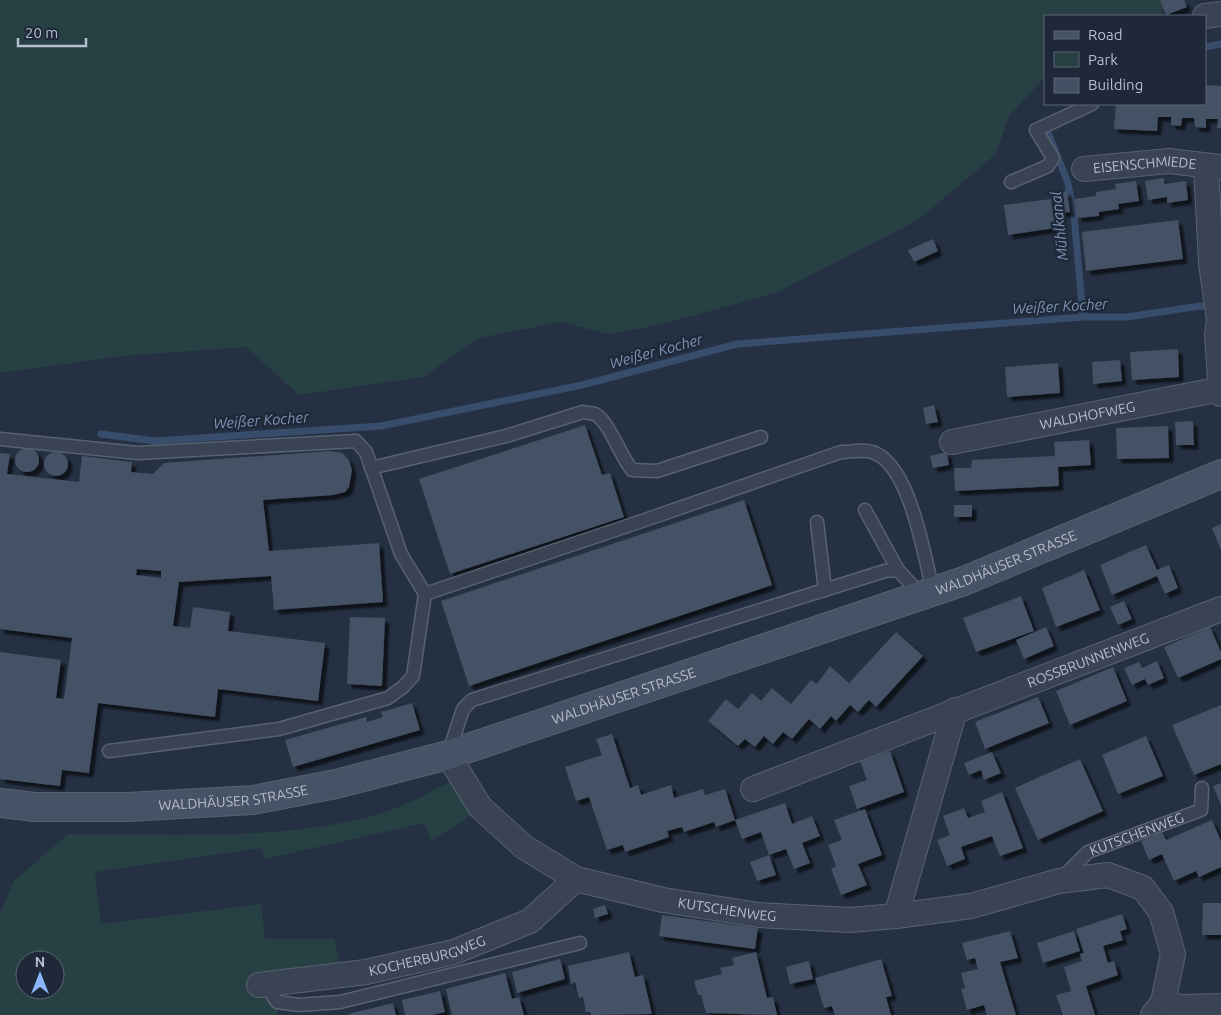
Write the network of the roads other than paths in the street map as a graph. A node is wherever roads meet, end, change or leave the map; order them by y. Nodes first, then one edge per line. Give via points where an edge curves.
1 (1221, 14) edge
2 (1206, 16) edge
3 (1090, 105) edge
4 (1213, 166) edge
5 (1084, 169) dead end
6 (1011, 182) dead end
7 (1219, 321) edge
8 (1220, 389) edge
9 (1221, 394) edge
10 (760, 436) dead end
11 (0, 439) edge
12 (952, 442) dead end
13 (371, 468) junction
14 (1221, 474) edge
15 (865, 510) dead end
16 (817, 522) dead end
17 (898, 570) junction
18 (825, 590) junction
19 (927, 593) junction
20 (425, 594) junction
21 (1221, 609) edge
22 (955, 710) junction
23 (109, 751) dead end
24 (448, 755) junction
25 (1202, 788) dead end
26 (753, 789) dead end
27 (0, 803) edge
28 (576, 879) junction
29 (1059, 881) junction
30 (896, 916) junction
31 (580, 943) dead end
32 (265, 984) joint
33 (1221, 1006) edge
34 (1158, 1008) edge

1 - 2 street
3 - 6 lane via 1036,130 1053,158 1048,166
4 - 5 street, EISENSCHMIEDE via 1169,161
4 - 7 street, EISENSCHMIEDE via 1211,263
7 - 8 street
8 - 9 street
8 - 12 street, WALDHOFWEG
10 - 13 lane via 657,471 644,472 632,470 623,460 606,427 595,414 583,412 506,436
11 - 13 lane via 138,453 356,441 366,452
13 - 20 lane via 402,554
14 - 19 street, WALDHÄUSER STRASSE via 982,574
15 - 17 lane
16 - 18 lane
17 - 18 lane
17 - 19 lane
18 - 24 lane via 472,700 463,709
19 - 20 lane via 901,479 889,461 871,452 841,452
19 - 24 street, WALDHÄUSER STRASSE
20 - 23 lane via 413,676 388,698 279,729
21 - 22 street, ROSSBRUNNENWEG
22 - 26 street, ROSSBRUNNENWEG
22 - 30 street
24 - 27 street, WALDHÄUSER STRASSE via 336,784 253,800 128,807 35,808
24 - 28 street, KUTSCHENWEG via 480,807 524,847
25 - 29 lane, KUTSCHENWEG via 1201,810 1088,852
28 - 30 street, KUTSCHENWEG via 663,900 758,915 850,920
28 - 32 street, KOCHERBURGWEG via 530,921 454,952 366,972
29 - 30 street, KUTSCHENWEG via 971,906
29 - 34 street, KUTSCHENWEG via 1108,875 1143,888 1161,912 1173,954
31 - 32 lane via 340,1002 298,1005 278,1002
33 - 34 street, KUTSCHENWEG

